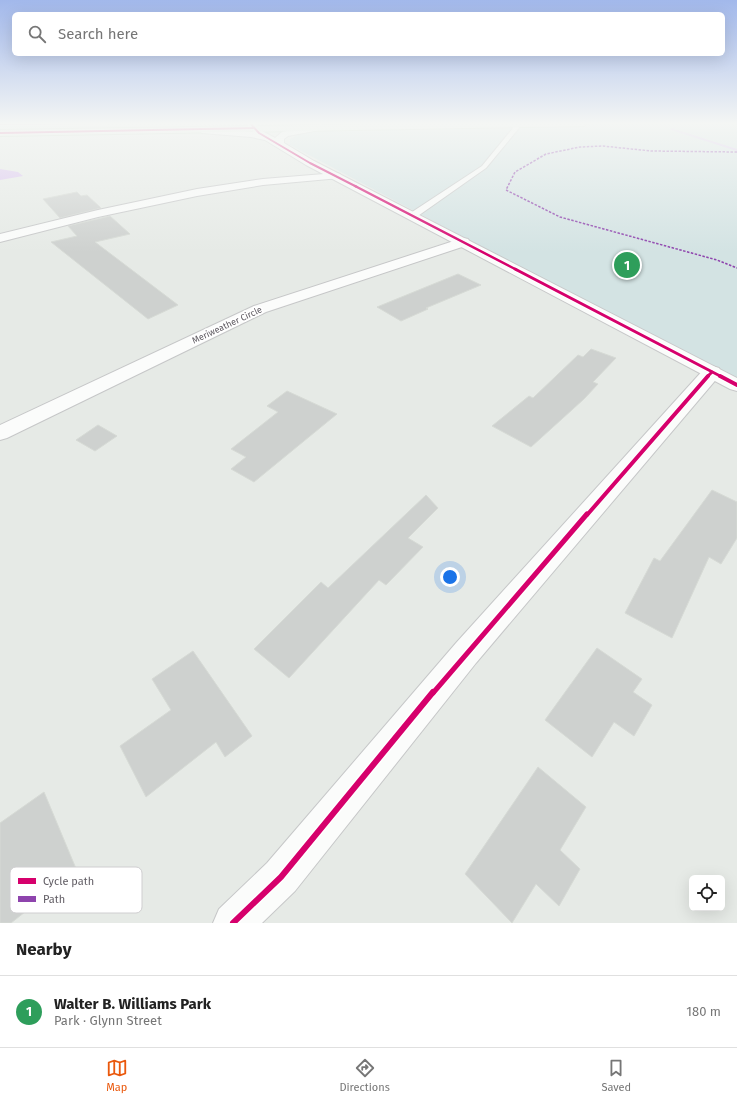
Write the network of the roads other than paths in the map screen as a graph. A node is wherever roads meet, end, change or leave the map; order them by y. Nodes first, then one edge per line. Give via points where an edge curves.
1 (318, 166) edge
2 (485, 166) edge
3 (336, 176) junction
4 (412, 216) junction
5 (0, 238) edge
6 (463, 242) junction
7 (712, 372) junction
8 (737, 386) edge
9 (0, 434) edge
10 (232, 923) edge

1 - 3 street
2 - 4 lane
3 - 4 street
3 - 5 street via 264,182 191,194 94,214
4 - 6 street
6 - 7 street
6 - 9 street, Meriweather Circle via 260,309
7 - 8 street
7 - 10 street via 466,653 281,877

